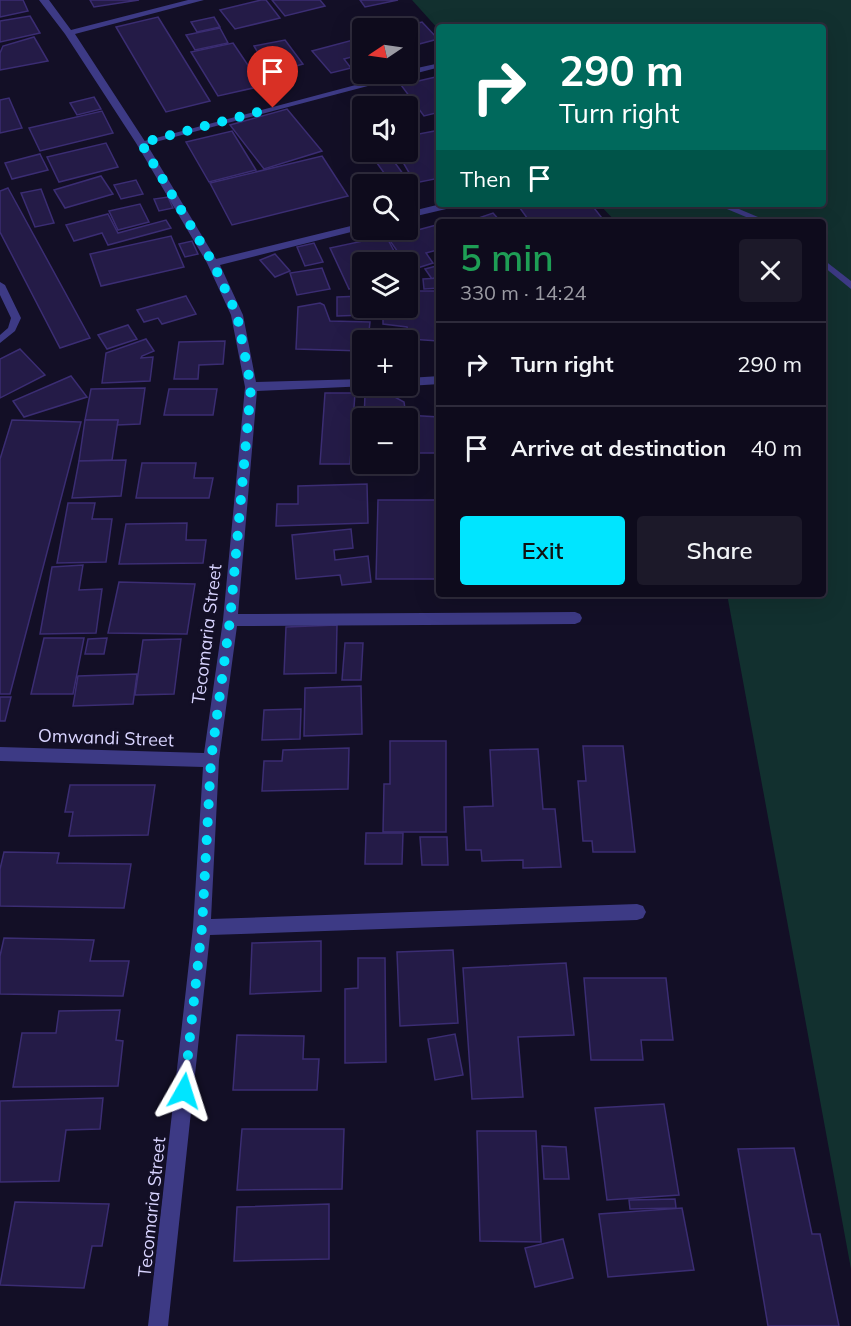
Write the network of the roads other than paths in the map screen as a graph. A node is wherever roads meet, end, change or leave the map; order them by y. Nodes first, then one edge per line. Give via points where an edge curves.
1 (44, 0) edge
2 (199, 0) edge
3 (69, 33) junction
4 (436, 66) edge
5 (418, 70) edge
6 (364, 84) edge
7 (141, 143) junction
8 (442, 207) edge
9 (728, 207) edge
10 (418, 213) edge
11 (758, 219) edge
12 (352, 229) edge
13 (213, 263) junction
14 (826, 265) edge
15 (0, 285) edge
16 (851, 286) edge
17 (0, 340) edge
18 (418, 381) edge
19 (436, 381) edge
20 (352, 383) edge
21 (251, 387) junction
22 (574, 618) dead end
23 (230, 620) junction
24 (0, 754) edge
25 (211, 760) junction
26 (637, 912) dead end
27 (202, 927) junction
28 (158, 1326) edge

1 - 3 street, Tecomaria Street
2 - 3 street
3 - 7 street, Tecomaria Street
4 - 5 lane
6 - 7 lane
7 - 13 street, Tecomaria Street
8 - 10 street
9 - 11 lane
12 - 13 street
13 - 21 street, Tecomaria Street via 237,315
14 - 16 lane
15 - 17 lane via 16,318 12,329
18 - 19 street
20 - 21 street
21 - 23 street, Tecomaria Street
22 - 23 street
23 - 25 street, Tecomaria Street
24 - 25 street, Omwandi Street
25 - 27 street, Tecomaria Street
26 - 27 street
27 - 28 street, Tecomaria Street

